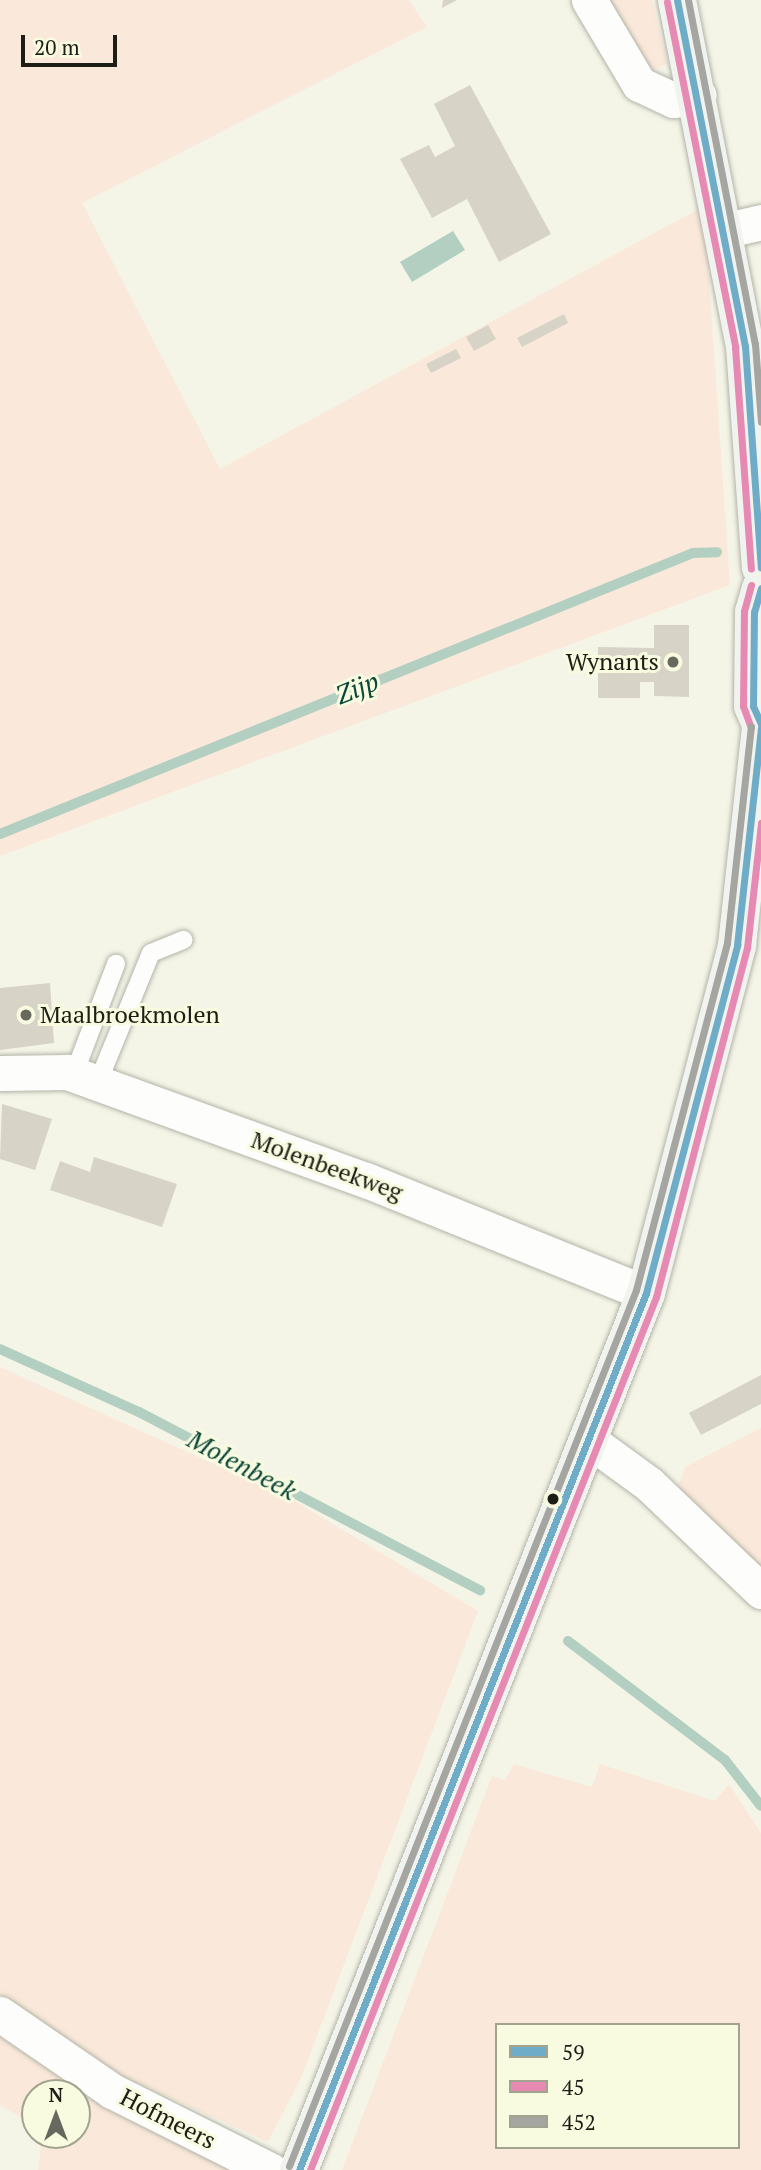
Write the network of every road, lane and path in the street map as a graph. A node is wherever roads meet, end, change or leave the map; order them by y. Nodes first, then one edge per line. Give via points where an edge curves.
1 (589, 0) edge
2 (677, 0) edge
3 (699, 95) junction
4 (744, 226) edge
5 (761, 566) edge
6 (761, 588) edge
7 (761, 725) edge
8 (183, 940) dead end
9 (116, 964) dead end
10 (0, 1073) edge
11 (86, 1078) junction
12 (646, 1293) junction
13 (590, 1441) junction
14 (761, 1591) edge
15 (0, 2014) edge
16 (270, 2170) edge
17 (299, 2170) edge

1 - 3 street via 639,84 674,100
2 - 3 main road
3 - 4 main road
4 - 5 main road via 745,346
6 - 7 main road via 754,612 753,706
7 - 12 main road via 737,945
8 - 11 lane via 151,953
9 - 11 lane
10 - 11 street, Molenbeekweg
11 - 12 street, Molenbeekweg
12 - 13 main road
13 - 14 street via 649,1484
13 - 17 main road
15 - 16 street, Hofmeers via 112,2091

